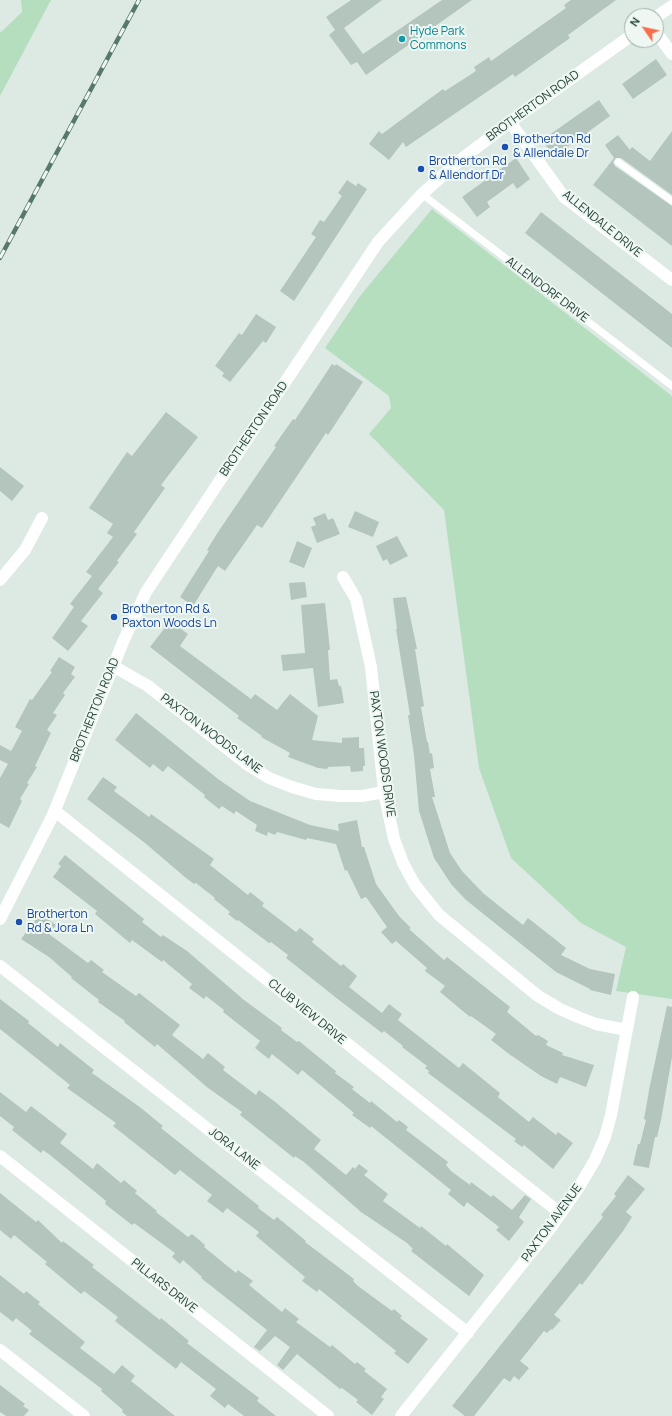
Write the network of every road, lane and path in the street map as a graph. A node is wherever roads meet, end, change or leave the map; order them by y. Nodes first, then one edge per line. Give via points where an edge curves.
1 (624, 41) edge
2 (664, 43) edge
3 (672, 54) edge
4 (510, 122) junction
5 (618, 162) dead end
6 (422, 194) junction
7 (672, 201) edge
8 (672, 280) edge
9 (672, 386) edge
10 (42, 518) dead end
11 (343, 577) dead end
12 (0, 580) edge
13 (113, 666) junction
14 (384, 792) junction
15 (54, 810) junction
16 (0, 919) edge
17 (0, 966) edge
18 (633, 997) dead end
19 (627, 1030) junction
20 (0, 1156) edge
21 (560, 1213) junction
22 (468, 1333) junction
23 (0, 1350) edge
24 (84, 1416) edge
25 (328, 1416) edge
26 (401, 1416) edge

1 - 4 street, BROTHERTON ROAD
2 - 3 street
4 - 6 street, BROTHERTON ROAD via 459,161
4 - 8 street, ALLENDALE DRIVE via 564,197
5 - 7 lane
6 - 9 lane, ALLENDORF DRIVE
6 - 13 street, BROTHERTON ROAD via 378,242 146,592
10 - 12 street via 25,550
11 - 14 street, PAXTON WOODS DRIVE via 356,599 371,668
13 - 14 street, PAXTON WOODS LANE via 148,686 248,765 269,778 316,794 362,796
13 - 15 street, BROTHERTON ROAD
14 - 19 street, PAXTON WOODS DRIVE via 394,839 403,863 415,885 439,915 538,996 560,1009 596,1024
15 - 16 street, BROTHERTON ROAD
15 - 21 street, CLUB VIEW DRIVE
17 - 22 street, JORA LANE
18 - 19 street, PAXTON AVENUE
19 - 21 street, PAXTON AVENUE via 605,1136 595,1160
20 - 25 street, PILLARS DRIVE
21 - 22 street, PAXTON AVENUE
22 - 26 street, PAXTON AVENUE
23 - 24 street

